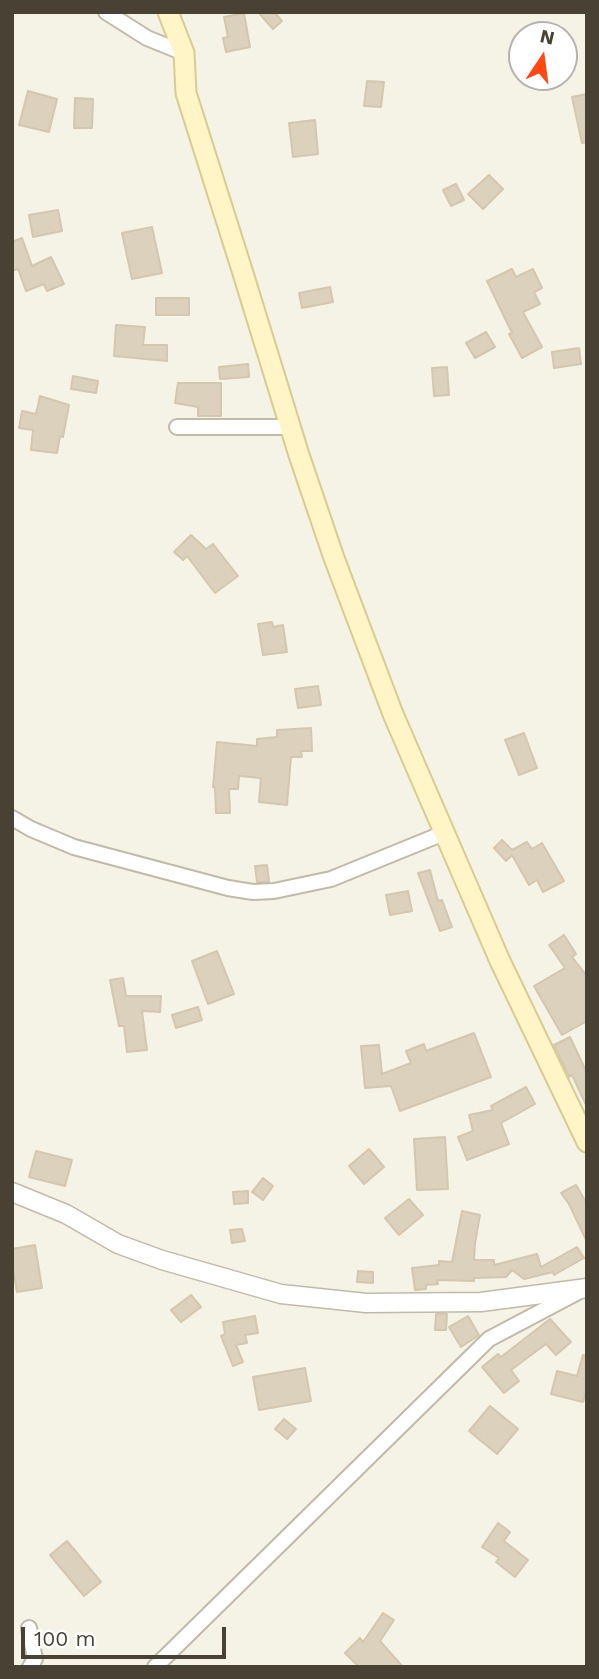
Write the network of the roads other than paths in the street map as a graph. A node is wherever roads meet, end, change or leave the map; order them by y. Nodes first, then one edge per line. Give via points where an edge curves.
1 (106, 12) edge
2 (168, 12) edge
3 (184, 53) junction
4 (177, 427) dead end
5 (290, 428) junction
6 (12, 818) edge
7 (444, 833) junction
8 (587, 1142) edge
9 (12, 1192) edge
10 (586, 1289) edge
11 (29, 1628) dead end
12 (30, 1667) edge
13 (155, 1667) edge

1 - 3 street via 147,38
2 - 3 main road
3 - 5 main road via 186,93
4 - 5 street
5 - 7 main road via 393,714
6 - 7 street via 74,847 253,892 331,880
7 - 8 main road
9 - 10 street via 66,1214 118,1244 281,1294 366,1303 481,1302
10 - 13 street via 489,1339
11 - 12 street via 36,1659

